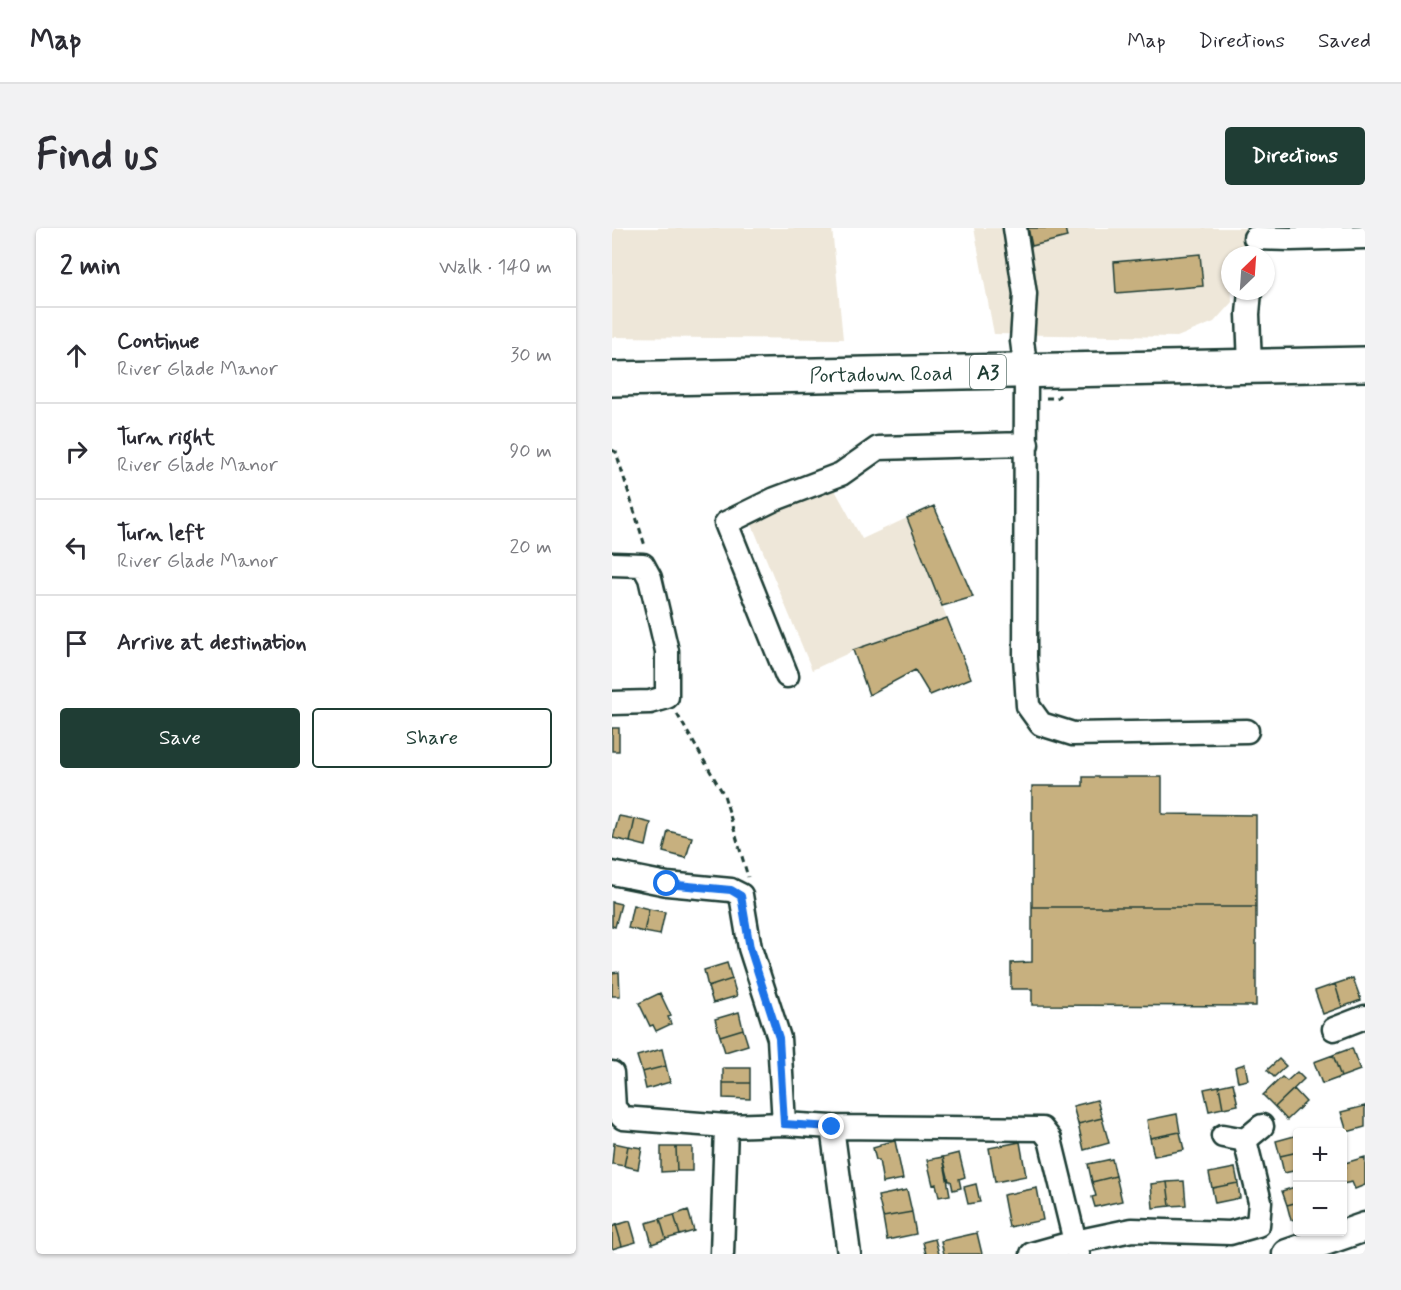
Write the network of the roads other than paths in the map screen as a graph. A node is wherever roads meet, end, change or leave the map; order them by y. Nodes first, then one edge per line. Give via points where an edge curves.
1 (1015, 228) edge
2 (1365, 237) edge
3 (1254, 240) edge
4 (1249, 300) edge
5 (1365, 364) edge
6 (1250, 366) junction
7 (1026, 371) junction
8 (612, 379) edge
9 (1027, 444) junction
10 (612, 564) edge
11 (787, 676) dead end
12 (612, 703) edge
13 (1247, 731) dead end
14 (612, 873) edge
15 (1365, 1017) edge
16 (1334, 1029) dead end
17 (612, 1073) edge
18 (784, 1124) junction
19 (726, 1126) junction
20 (1262, 1126) dead end
21 (832, 1127) junction
22 (1365, 1227) edge
23 (1076, 1248) edge
24 (722, 1254) edge
25 (849, 1254) edge
26 (1032, 1254) edge
27 (1287, 1254) edge

1 - 7 street via 1025,294 1022,341
2 - 3 street
4 - 6 street
5 - 6 highway, Portadown Road / A3
6 - 7 highway, Portadown Road / A3
7 - 8 highway, Portadown Road / A3
7 - 9 street
9 - 11 street via 878,448 841,474 726,523
9 - 13 street via 1025,657 1028,706 1041,724 1073,734
10 - 12 street via 643,565 651,578 667,651 667,697 650,702
14 - 18 street via 667,884 731,890 741,896 750,948 779,1038
15 - 16 street
17 - 19 street via 614,1108 622,1118
18 - 19 street
18 - 21 street
19 - 24 street
20 - 23 street via 1234,1138 1260,1202 1258,1225 1230,1233 1132,1230
21 - 23 street via 1042,1129 1050,1139
21 - 25 street
22 - 27 main road
23 - 26 street

